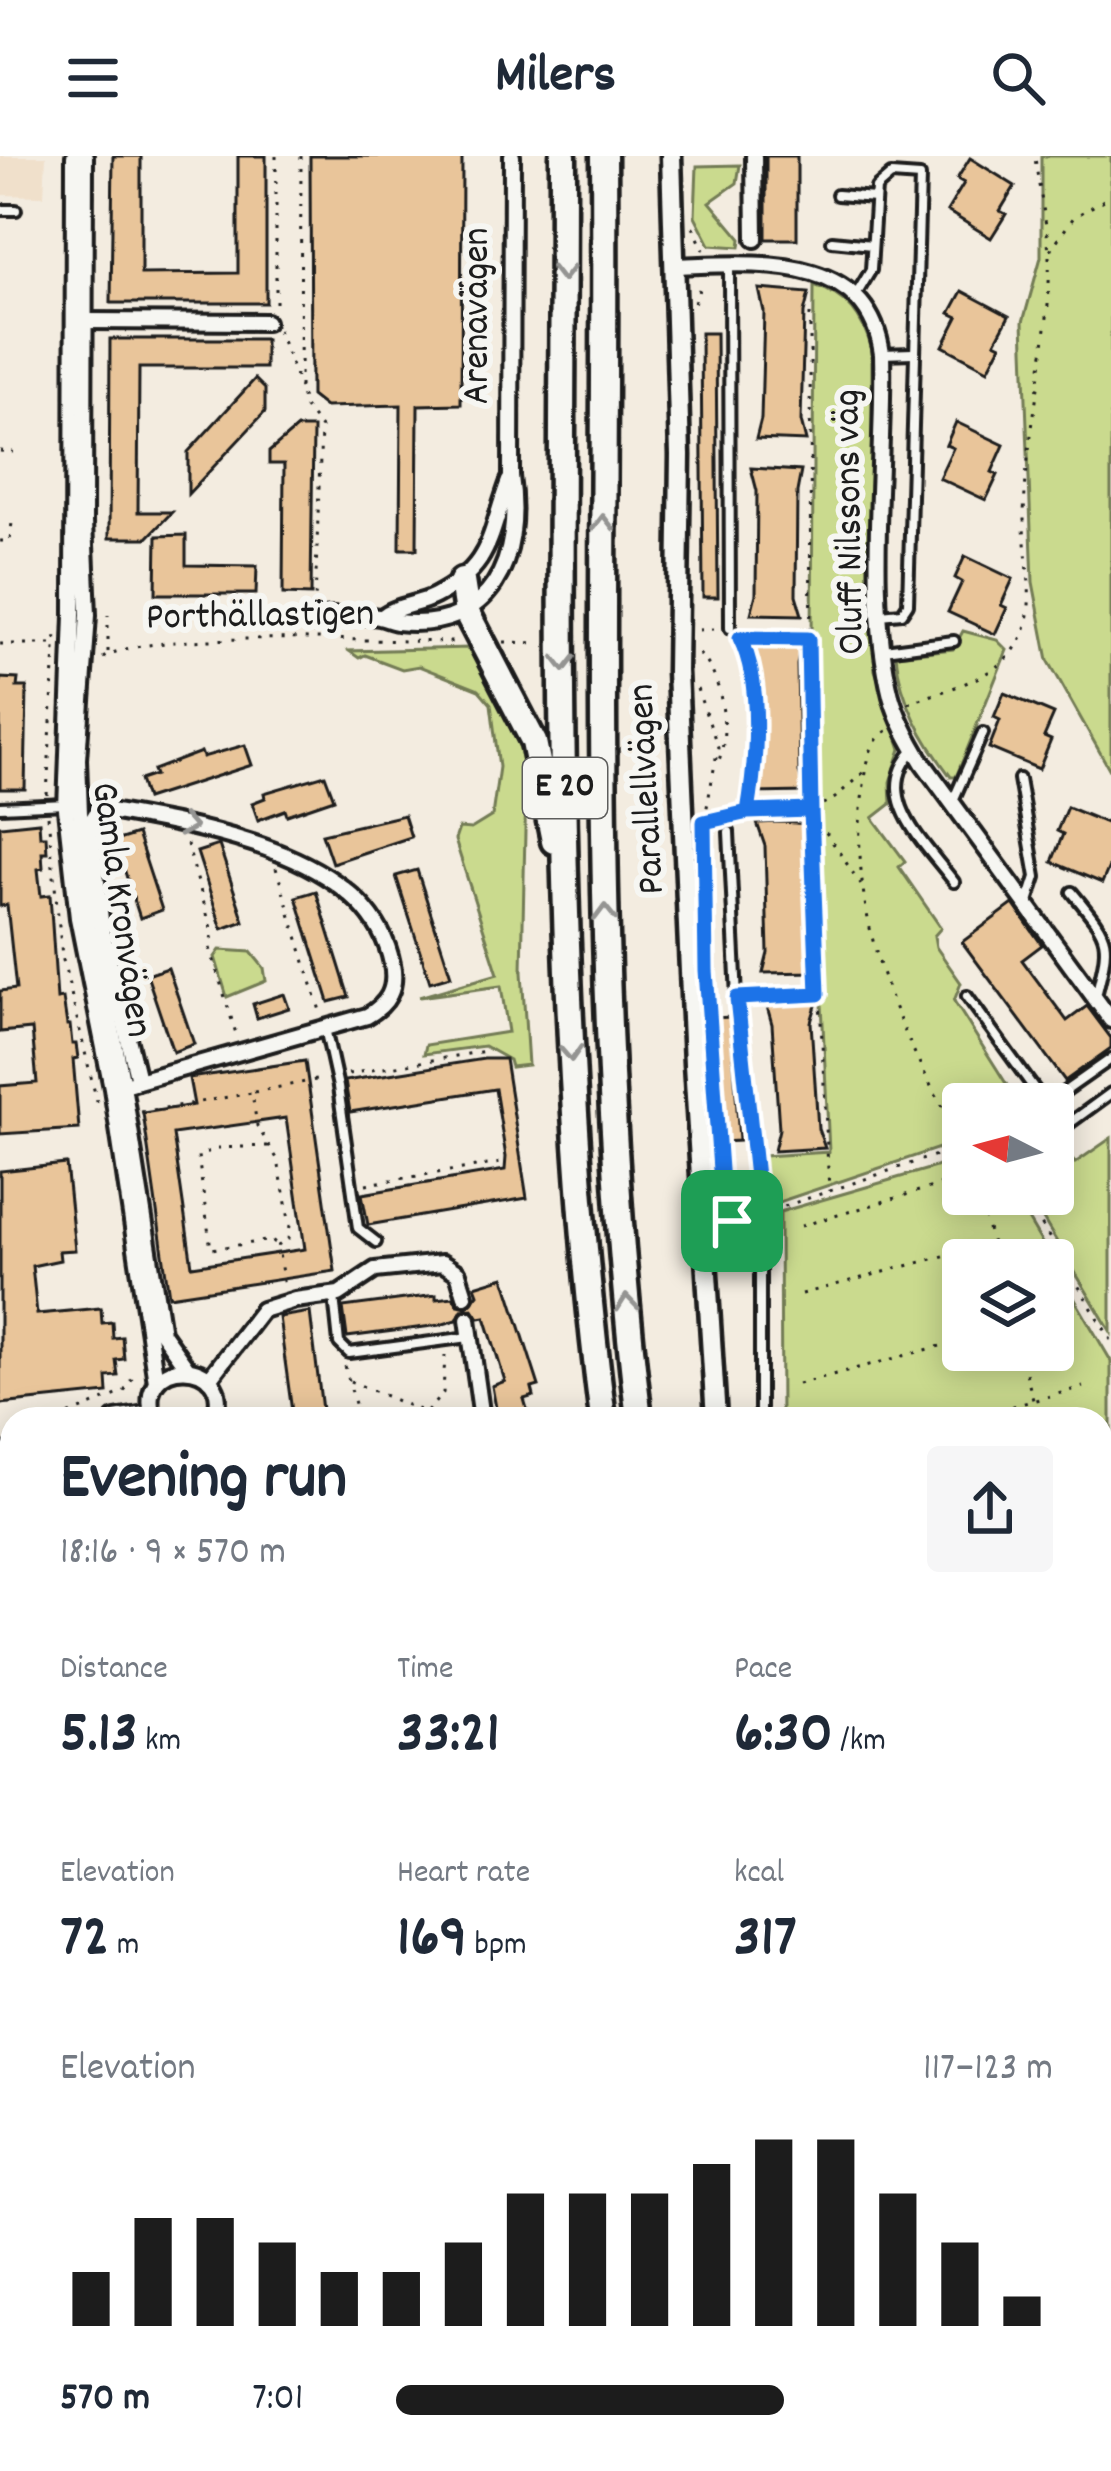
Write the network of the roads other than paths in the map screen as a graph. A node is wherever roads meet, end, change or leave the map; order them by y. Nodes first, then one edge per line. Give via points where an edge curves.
1 (74, 156) edge
2 (85, 156) edge
3 (512, 156) edge
4 (563, 156) edge
5 (604, 156) edge
6 (671, 156) edge
7 (754, 156) edge
8 (837, 196) dead end
9 (875, 198) junction
10 (0, 210) edge
11 (16, 210) dead end
12 (755, 239) dead end
13 (832, 241) dead end
14 (872, 245) junction
15 (673, 266) junction
16 (729, 266) junction
17 (856, 295) junction
18 (84, 321) junction
19 (266, 322) dead end
20 (913, 353) junction
21 (882, 354) junction
22 (511, 476) junction
23 (462, 581) junction
24 (315, 610) road end
25 (467, 613) junction
26 (880, 615) junction
27 (382, 617) junction
28 (730, 628) road end
29 (954, 641) dead end
30 (884, 650) junction
31 (983, 733) dead end
32 (915, 749) junction
33 (1019, 779) dead end
34 (952, 803) junction
35 (73, 804) junction
36 (0, 807) edge
37 (729, 832) dead end
38 (954, 883) dead end
39 (1072, 892) dead end
40 (1027, 905) junction
41 (566, 907) junction
42 (967, 996) dead end
43 (1095, 998) junction
44 (1111, 1020) edge
45 (325, 1027) junction
46 (1111, 1058) edge
47 (124, 1084) junction
48 (1111, 1093) edge
49 (1074, 1120) edge
50 (760, 1215) junction
51 (704, 1226) junction
52 (376, 1242) dead end
53 (334, 1295) junction
54 (465, 1296) dead end
55 (468, 1319) dead end
56 (470, 1337) junction
57 (187, 1368) junction
58 (209, 1379) junction
59 (157, 1382) junction
60 (150, 1407) edge
61 (217, 1407) edge
62 (480, 1407) edge
63 (602, 1407) edge
64 (638, 1407) edge
65 (715, 1407) edge
66 (760, 1407) edge

1 - 35 street, Gamla Kronvägen
2 - 18 street, Gamla Kronvägen
3 - 22 street, Arenavägen
4 -> 41 highway, E 20
64 -> 5 highway, E 20 via 610,1094
6 - 15 street, Parallellvägen
7 - 12 street
8 - 9 lane
9 - 14 lane
9 - 20 lane via 882,179 920,178
10 - 11 lane
13 - 14 lane
14 - 17 lane
15 - 16 street
15 - 51 street, Parallellvägen via 676,671
16 - 17 street via 818,273
16 - 28 lane
17 - 21 street, Oluff Nilssons väg via 872,316
18 - 19 street
18 - 35 street, Gamla Kronvägen via 88,615
20 - 21 lane
20 - 26 lane via 908,604 902,613
21 - 26 street, Oluff Nilssons väg
22 - 23 street, Arenavägen via 488,547
22 - 25 street, Arenavägen via 512,546 503,573
23 - 25 highway
23 - 27 street
24 - 27 street
25 - 27 street
25 - 41 highway via 535,742
26 - 30 street, Oluff Nilssons väg
29 - 30 lane
30 - 32 street, Oluff Nilssons väg via 895,708
31 - 34 lane
32 - 34 street, Oluff Nilssons väg
32 - 38 lane via 896,781 898,806
33 - 40 lane via 1036,877
34 - 40 street, Oluff Nilssons väg
35 - 36 lane
35 - 47 street, Gamla Kronvägen via 78,918
37 - 50 lane
39 - 43 lane via 1107,940
40 - 43 street, Oluff Nilssons väg
41 -> 63 highway, E 20 via 578,1181
42 - 46 lane via 1041,1098 1054,1099
43 - 44 street, Oluff Nilssons väg
45 - 47 street
47 -> 45 street via 91,822 99,809 243,838 349,894 392,959 390,997 367,1016
45 - 52 lane via 358,1228
47 - 57 street, Gamla Kronvägen via 162,1333
47 - 59 street, Gamla Kronvägen
48 - 49 lane
50 - 51 lane
50 - 66 lane
51 - 65 street, Parallellvägen
53 - 54 street via 375,1270 431,1262 451,1267
53 - 56 lane via 344,1352
53 - 58 street via 269,1306
55 - 56 street
56 - 62 street
57 - 58 street
57 - 59 street
58 - 61 street
59 - 60 street, Gamla Kronvägen

